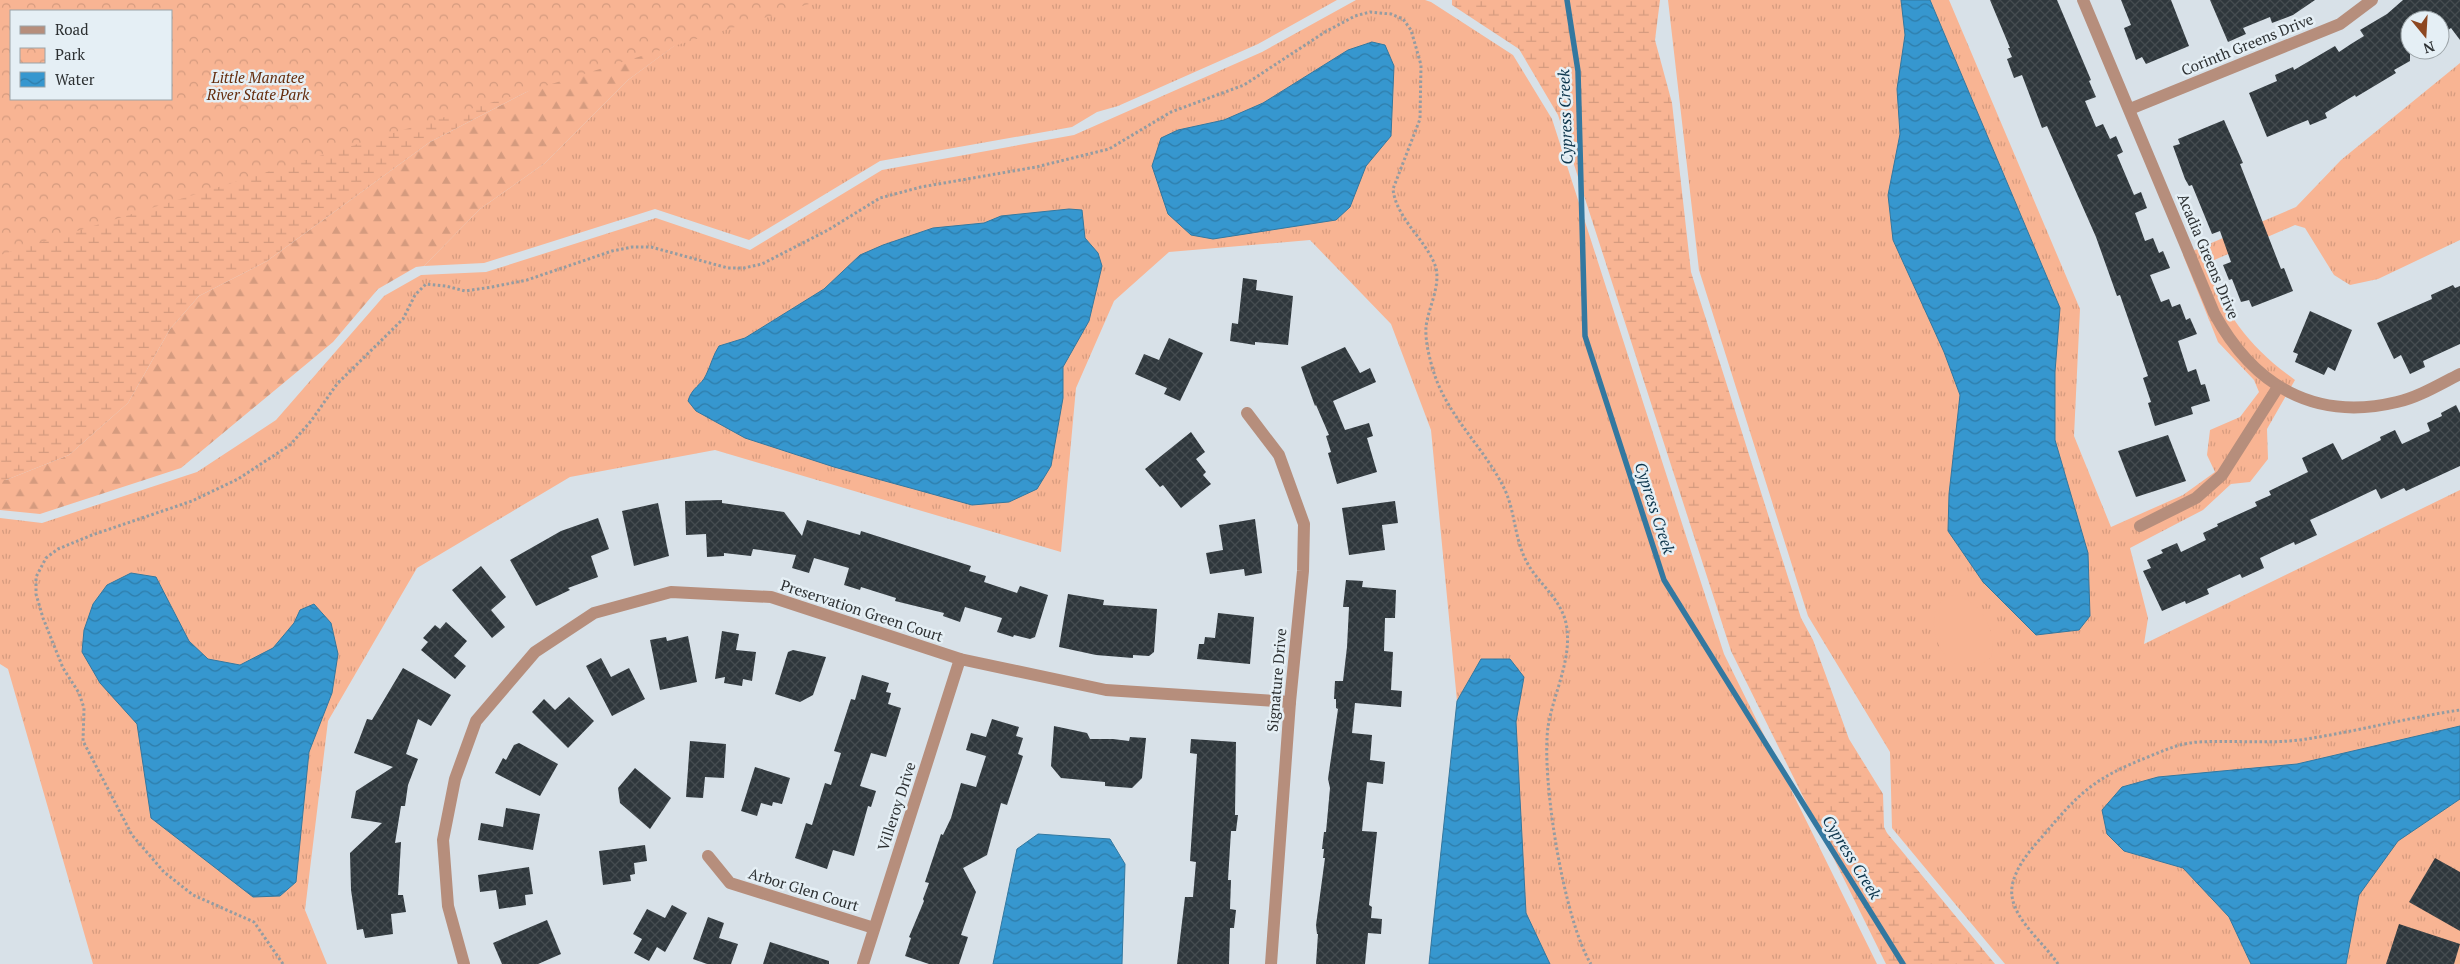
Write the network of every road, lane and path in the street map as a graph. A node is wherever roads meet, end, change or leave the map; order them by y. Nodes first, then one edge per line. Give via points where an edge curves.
1 (2083, 0) edge
2 (2372, 0) edge
3 (2130, 109) junction
4 (2460, 374) edge
5 (2278, 387) junction
6 (1247, 413) dead end
7 (2140, 526) dead end
8 (960, 659) junction
9 (1290, 702) junction
10 (2460, 710) edge
11 (708, 856) dead end
12 (874, 928) junction
13 (283, 964) edge
14 (464, 964) edge
15 (863, 964) edge
16 (1271, 964) edge
17 (1591, 964) edge
18 (2058, 964) edge

1 - 3 street, Acadia Greens Drive
2 - 3 street, Corinth Greens Drive via 2340,24
3 - 5 street, Acadia Greens Drive via 2214,313 2249,363
4 - 5 street, Acadia Greens Drive via 2417,395 2378,406 2317,403
5 - 7 street via 2222,476 2196,498
6 - 9 street, Signature Drive via 1279,456 1304,524
8 - 9 street, Preservation Green Court via 1106,690
8 - 12 street, Villeroy Drive
8 - 14 street, Preservation Green Court via 771,597 671,592 594,613 536,652 476,721 455,779 443,840 448,906
9 - 16 street, Signature Drive
10 - 18 path via 2300,740 2197,742 2172,746 2098,780 2070,803 2035,845 2012,882 2012,895 2021,916
11 - 12 street, Arbor Glen Court via 730,883
12 - 15 street, Villeroy Drive
13 - 17 path via 254,922 193,895 164,872 132,835 83,741 84,708 79,693 63,668 43,618 36,594 36,577 46,558 58,549 92,535 192,501 238,479 290,445 337,384 403,319 415,295 426,284 465,291 492,287 527,280 632,247 651,247 728,268 762,264 828,230 880,198 921,186 1036,167 1109,149 1171,112 1244,85 1325,32 1370,12 1403,19 1411,30 1421,65 1420,119 1393,189 1394,201 1436,267 1426,327 1435,376 1444,396 1506,492 1518,547 1530,568 1552,594 1567,628 1568,645 1548,730 1548,789 1572,918

